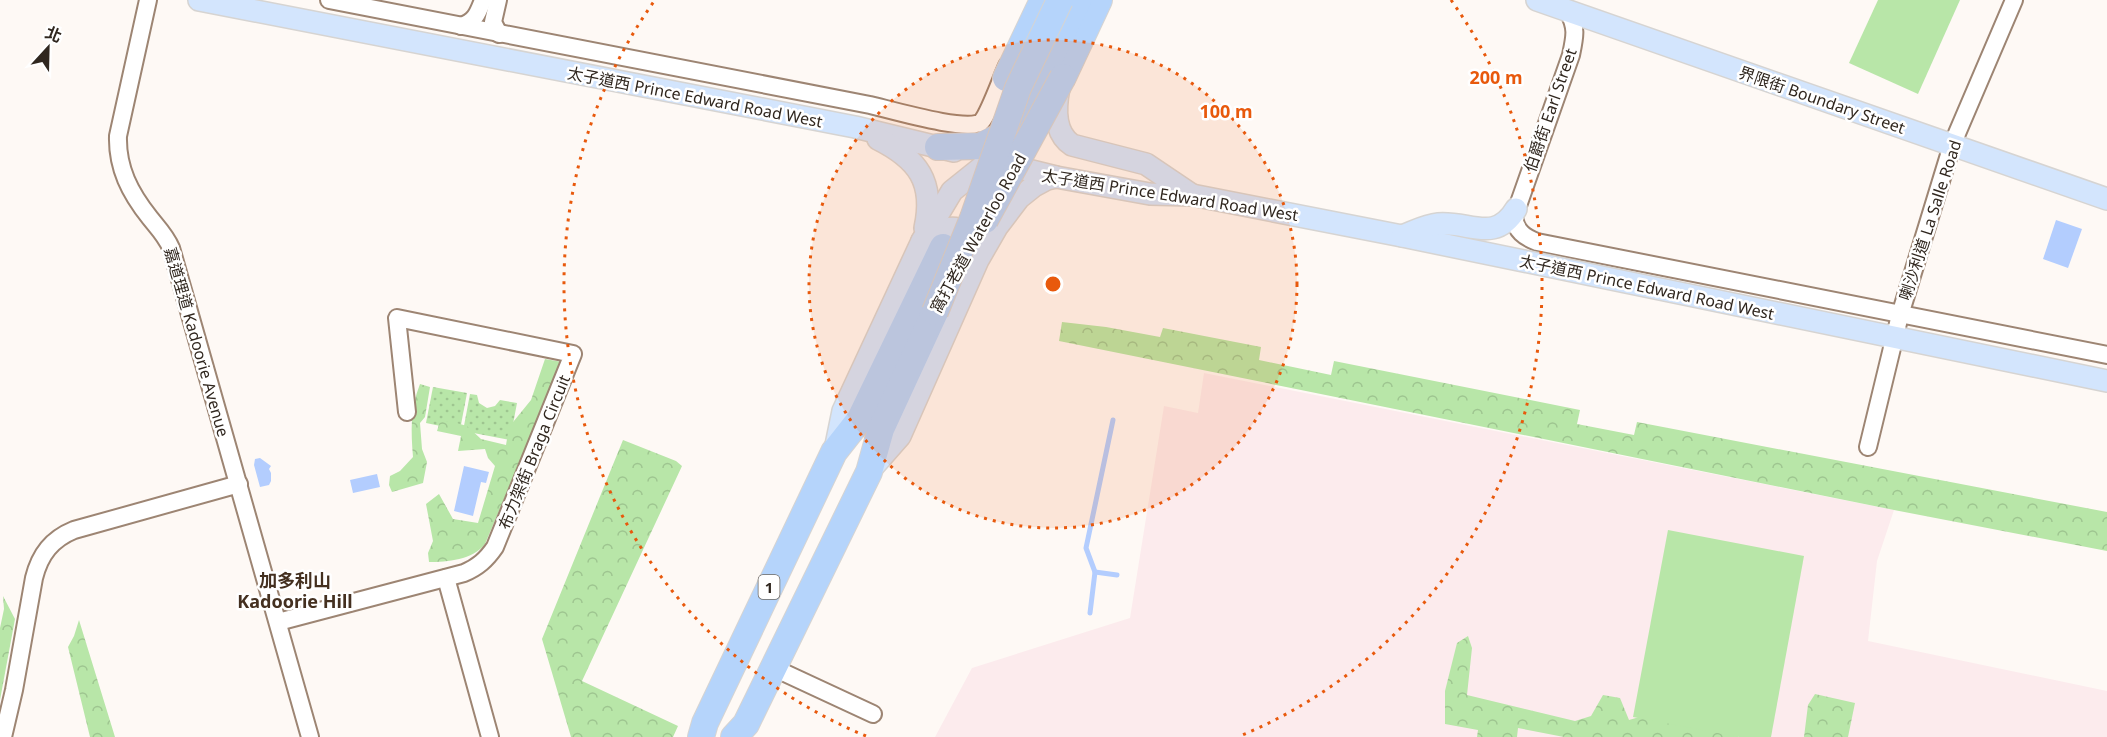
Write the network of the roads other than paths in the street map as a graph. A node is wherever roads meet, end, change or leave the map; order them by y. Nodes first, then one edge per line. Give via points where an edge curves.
1 (148, 0) edge
2 (199, 0) edge
3 (329, 0) edge
4 (483, 0) edge
5 (498, 0) edge
6 (1038, 0) edge
7 (1043, 0) edge
8 (1060, 0) edge
9 (1078, 0) edge
10 (1098, 0) edge
11 (1538, 0) edge
12 (2014, 0) edge
13 (1568, 11) junction
14 (460, 26) junction
15 (499, 34) junction
16 (1062, 70) junction
17 (855, 127) junction
18 (1952, 145) junction
19 (938, 147) junction
20 (990, 161) junction
21 (1056, 177) junction
22 (1192, 195) junction
23 (2107, 199) edge
24 (1516, 208) junction
25 (1402, 236) junction
26 (922, 241) junction
27 (978, 260) junction
28 (925, 309) junction
29 (1899, 315) junction
30 (1893, 338) junction
31 (2107, 355) edge
32 (2107, 381) edge
33 (407, 412) dead end
34 (1868, 447) dead end
35 (834, 452) junction
36 (869, 472) junction
37 (239, 484) junction
38 (446, 578) junction
39 (278, 622) junction
40 (774, 668) junction
41 (873, 714) dead end
42 (700, 732) edge
43 (741, 732) edge
44 (3, 737) edge
45 (310, 737) edge
46 (490, 737) edge

1 - 37 street, 嘉道理道 Kadoorie Avenue via 118,136 118,155 124,177 171,249
2 - 17 main road, 太子道西 Prince Edward Road West
3 - 14 street
4 - 14 street via 475,19
5 - 15 street via 493,22
6 - 15 street, 太子道西 Prince Edward Road West via 984,120 975,126
7 - 28 highway, 窩打老道 Waterloo Road / 1 via 995,103
8 - 28 highway, bridge via 1018,88 973,219
9 - 19 highway via 1014,125 981,146
10 - 16 main road, 窩打老道 Waterloo Road
10 - 28 highway, 窩打老道 Waterloo Road / 1, bridge via 1027,146
11 - 13 main road, 界限街 Boundary Street
12 - 18 street, 喇沙利道 La Salle Road
13 - 18 main road, 界限街 Boundary Street
13 - 24 street, 伯爵街 Earl Street via 1575,24 1571,55
14 - 15 street, 太子道西 Prince Edward Road West
16 - 20 main road, 窩打老道 Waterloo Road via 1030,125
16 - 22 main road via 1056,104 1066,141 1146,164
17 - 19 main road, 太子道西 Prince Edward Road West
17 - 26 main road via 893,147 922,175 928,205
18 - 23 main road, 界限街 Boundary Street
18 - 29 street, 喇沙利道 La Salle Road
19 - 20 main road, 太子道西 Prince Edward Road West
20 - 21 main road, 太子道西 Prince Edward Road West
20 - 26 main road, 窩打老道 Waterloo Road via 952,190
21 - 22 main road, 太子道西 Prince Edward Road West via 1150,194
21 - 27 main road, 窩打老道 Waterloo Road via 1034,186 1019,198
22 - 25 main road, 太子道西 Prince Edward Road West
24 - 25 main road via 1506,221 1491,229 1437,224
24 - 29 street, 太子道西 Prince Edward Road West via 1514,217 1520,233 1537,242
25 - 30 main road, 太子道西 Prince Edward Road West
26 - 27 main road via 948,227 956,228 973,242
26 - 35 main road, 窩打老道 Waterloo Road via 843,411
27 - 36 main road, 窩打老道 Waterloo Road via 900,436
28 - 35 highway, 窩打老道 Waterloo Road / 1 via 860,419
28 - 36 highway, 窩打老道 Waterloo Road / 1
29 - 30 street, 喇沙利道 La Salle Road
29 - 31 street, 太子道西 Prince Edward Road West
30 - 32 main road, 太子道西 Prince Edward Road West
30 - 34 street, 喇沙利道 La Salle Road
33 - 38 street, 布力架街 Braga Circuit via 397,318 573,354 495,547 476,567
35 - 42 highway, 窩打老道 Waterloo Road / 1
36 - 40 highway, 窩打老道 Waterloo Road / 1
37 - 39 street, 嘉道理道 Kadoorie Avenue
37 - 44 street via 75,530 49,546 34,578
38 - 39 street, 布力架街 Braga Circuit
38 - 46 street
39 - 45 street, 嘉道理道 Kadoorie Avenue
40 - 41 street
40 - 43 highway, 窩打老道 Waterloo Road / 1

